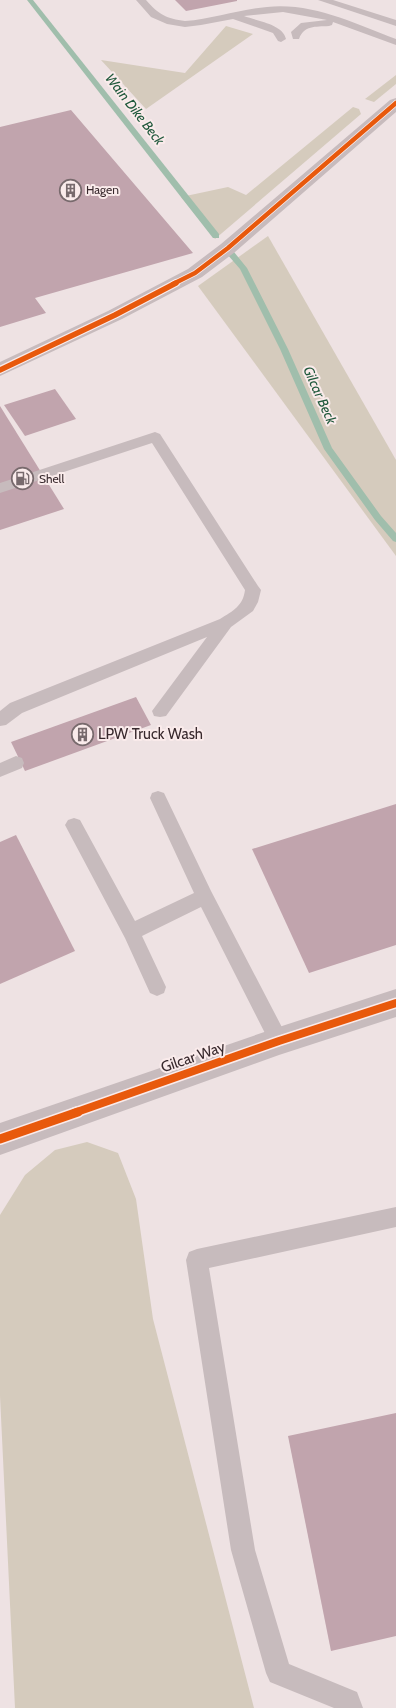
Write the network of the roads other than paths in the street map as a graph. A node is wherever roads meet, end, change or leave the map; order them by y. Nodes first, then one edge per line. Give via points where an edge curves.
1 (141, 0) edge
2 (303, 0) edge
3 (324, 0) edge
4 (284, 9) junction
5 (232, 15) junction
6 (396, 23) edge
7 (347, 24) junction
8 (296, 37) dead end
9 (281, 39) dead end
10 (396, 42) edge
11 (396, 103) edge
12 (0, 370) edge
13 (0, 488) edge
14 (225, 623) junction
15 (160, 711) dead end
16 (0, 720) edge
17 (16, 763) dead end
18 (0, 770) edge
19 (158, 798) dead end
20 (74, 825) dead end
21 (205, 897) junction
22 (131, 932) junction
23 (156, 987) dead end
24 (396, 1003) edge
25 (279, 1041) junction
26 (0, 1139) edge
27 (396, 1217) edge
28 (350, 1708) edge

1 - 5 lane via 156,16 177,25
2 - 4 lane
3 - 6 lane
4 - 5 lane
4 - 7 lane
5 - 9 lane via 276,31
7 - 8 lane via 304,25 296,32
7 - 10 lane
11 - 12 street via 196,273 115,316
13 - 14 lane via 154,437 253,590 252,602
14 - 15 lane
14 - 16 lane via 16,708
17 - 18 lane
19 - 21 lane
20 - 22 lane
21 - 22 lane
21 - 25 lane
22 - 23 lane
24 - 25 street, Gilcar Way
25 - 26 street, Gilcar Way
27 - 28 lane via 197,1260 243,1550 279,1673 348,1701

